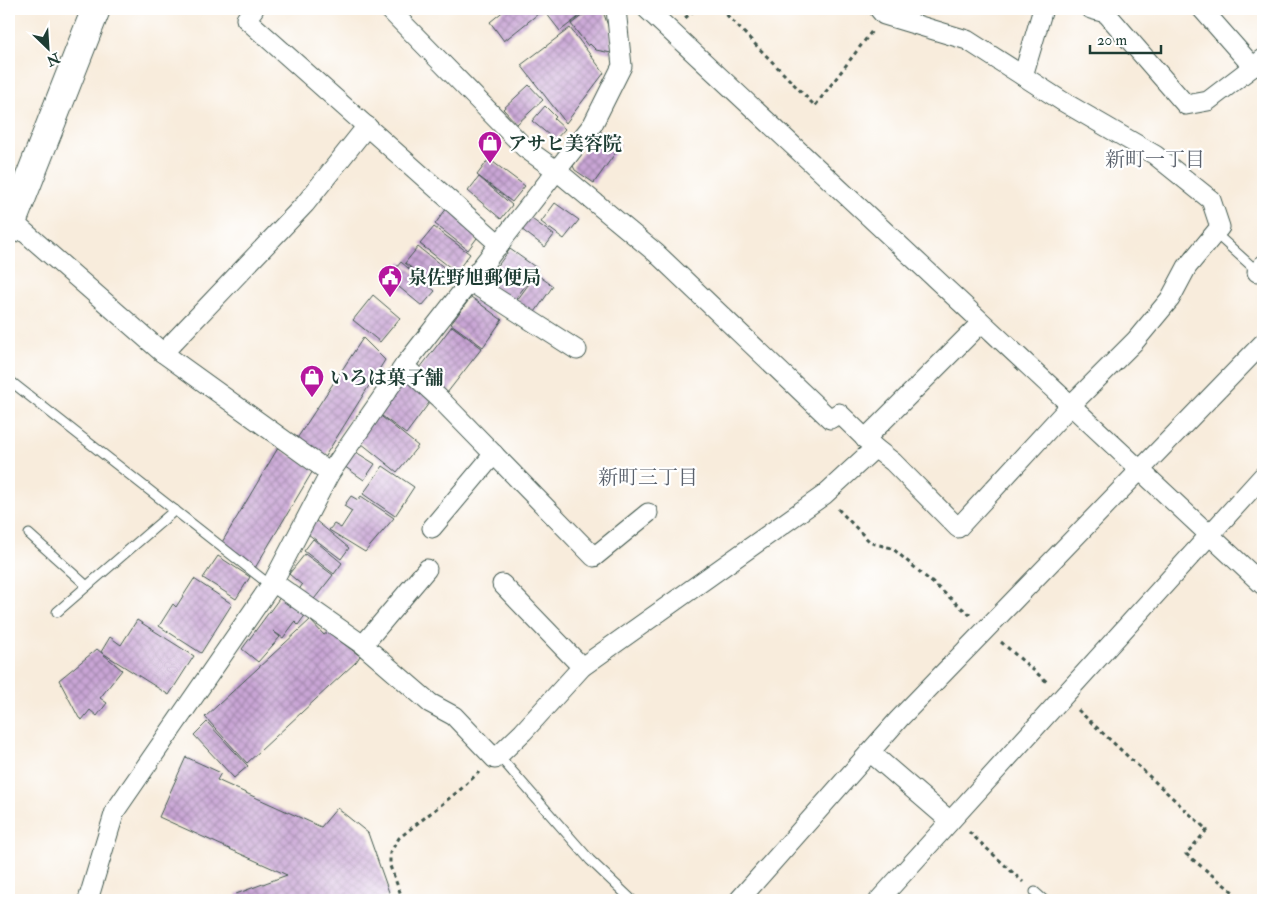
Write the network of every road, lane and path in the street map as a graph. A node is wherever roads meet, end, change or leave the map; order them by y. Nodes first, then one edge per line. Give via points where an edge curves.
1 (96, 9) edge
2 (254, 9) edge
3 (389, 9) edge
4 (616, 9) edge
5 (647, 9) edge
6 (720, 9) edge
7 (1043, 9) edge
8 (1091, 9) edge
9 (1202, 9) edge
10 (881, 12) edge
11 (1258, 63) edge
12 (1023, 76) junction
13 (367, 126) junction
14 (557, 171) junction
15 (10, 226) edge
16 (1215, 234) junction
17 (500, 245) junction
18 (1261, 272) edge
19 (470, 282) junction
20 (981, 323) junction
21 (1263, 343) edge
22 (577, 350) dead end
23 (163, 353) junction
24 (404, 366) junction
25 (9, 380) edge
26 (1070, 406) junction
27 (870, 443) junction
28 (494, 454) junction
29 (1140, 471) junction
30 (330, 474) junction
31 (1263, 476) edge
32 (175, 510) junction
33 (648, 513) dead end
34 (432, 528) dead end
35 (29, 534) dead end
36 (1209, 536) junction
37 (427, 569) dead end
38 (271, 583) junction
39 (502, 584) dead end
40 (1263, 585) edge
41 (87, 586) junction
42 (57, 612) dead end
43 (363, 645) junction
44 (582, 667) junction
45 (870, 752) junction
46 (496, 757) junction
47 (952, 820) junction
48 (1035, 892) joint
49 (88, 900) edge
50 (403, 900) edge
51 (632, 900) edge
52 (740, 900) edge
53 (879, 900) edge
54 (1044, 900) edge

1 - 15 main road
2 - 13 street via 246,19
3 - 14 street via 525,148
4 - 14 street via 622,66 593,124
5 - 20 street
6 - 10 path via 815,106
7 - 12 street
8 - 11 street via 1106,13 1186,105 1208,101
9 - 11 street
10 - 12 street via 967,40
12 - 16 street via 1155,156 1211,200 1220,227
13 - 17 street
13 - 23 street via 305,204
14 - 17 street
14 - 27 street via 656,253 830,419 839,413
15 - 23 street
16 - 18 lane
16 - 26 street via 1187,267 1170,299 1136,340
17 - 19 street
19 - 22 street
19 - 24 street
20 - 26 street
20 - 27 street
21 - 29 street
23 - 30 street
24 - 28 street
24 - 30 street
25 - 32 lane
26 - 27 street via 958,528
26 - 29 street
27 - 44 street via 824,494
28 - 33 street via 594,557
28 - 34 street
29 - 36 street
29 - 45 street
30 - 38 street
31 - 36 street
32 - 38 lane
32 - 41 lane
35 - 41 lane
36 - 40 street
36 - 47 street
37 - 43 street
38 - 43 street
38 - 49 street via 115,811
39 - 44 street
41 - 42 lane
43 - 46 street via 430,703 454,716
44 - 46 street
45 - 47 street
45 - 52 street
46 - 50 path via 399,838 390,853 390,866
46 - 51 lane via 590,860
47 - 48 path
47 - 53 street
48 - 54 lane

